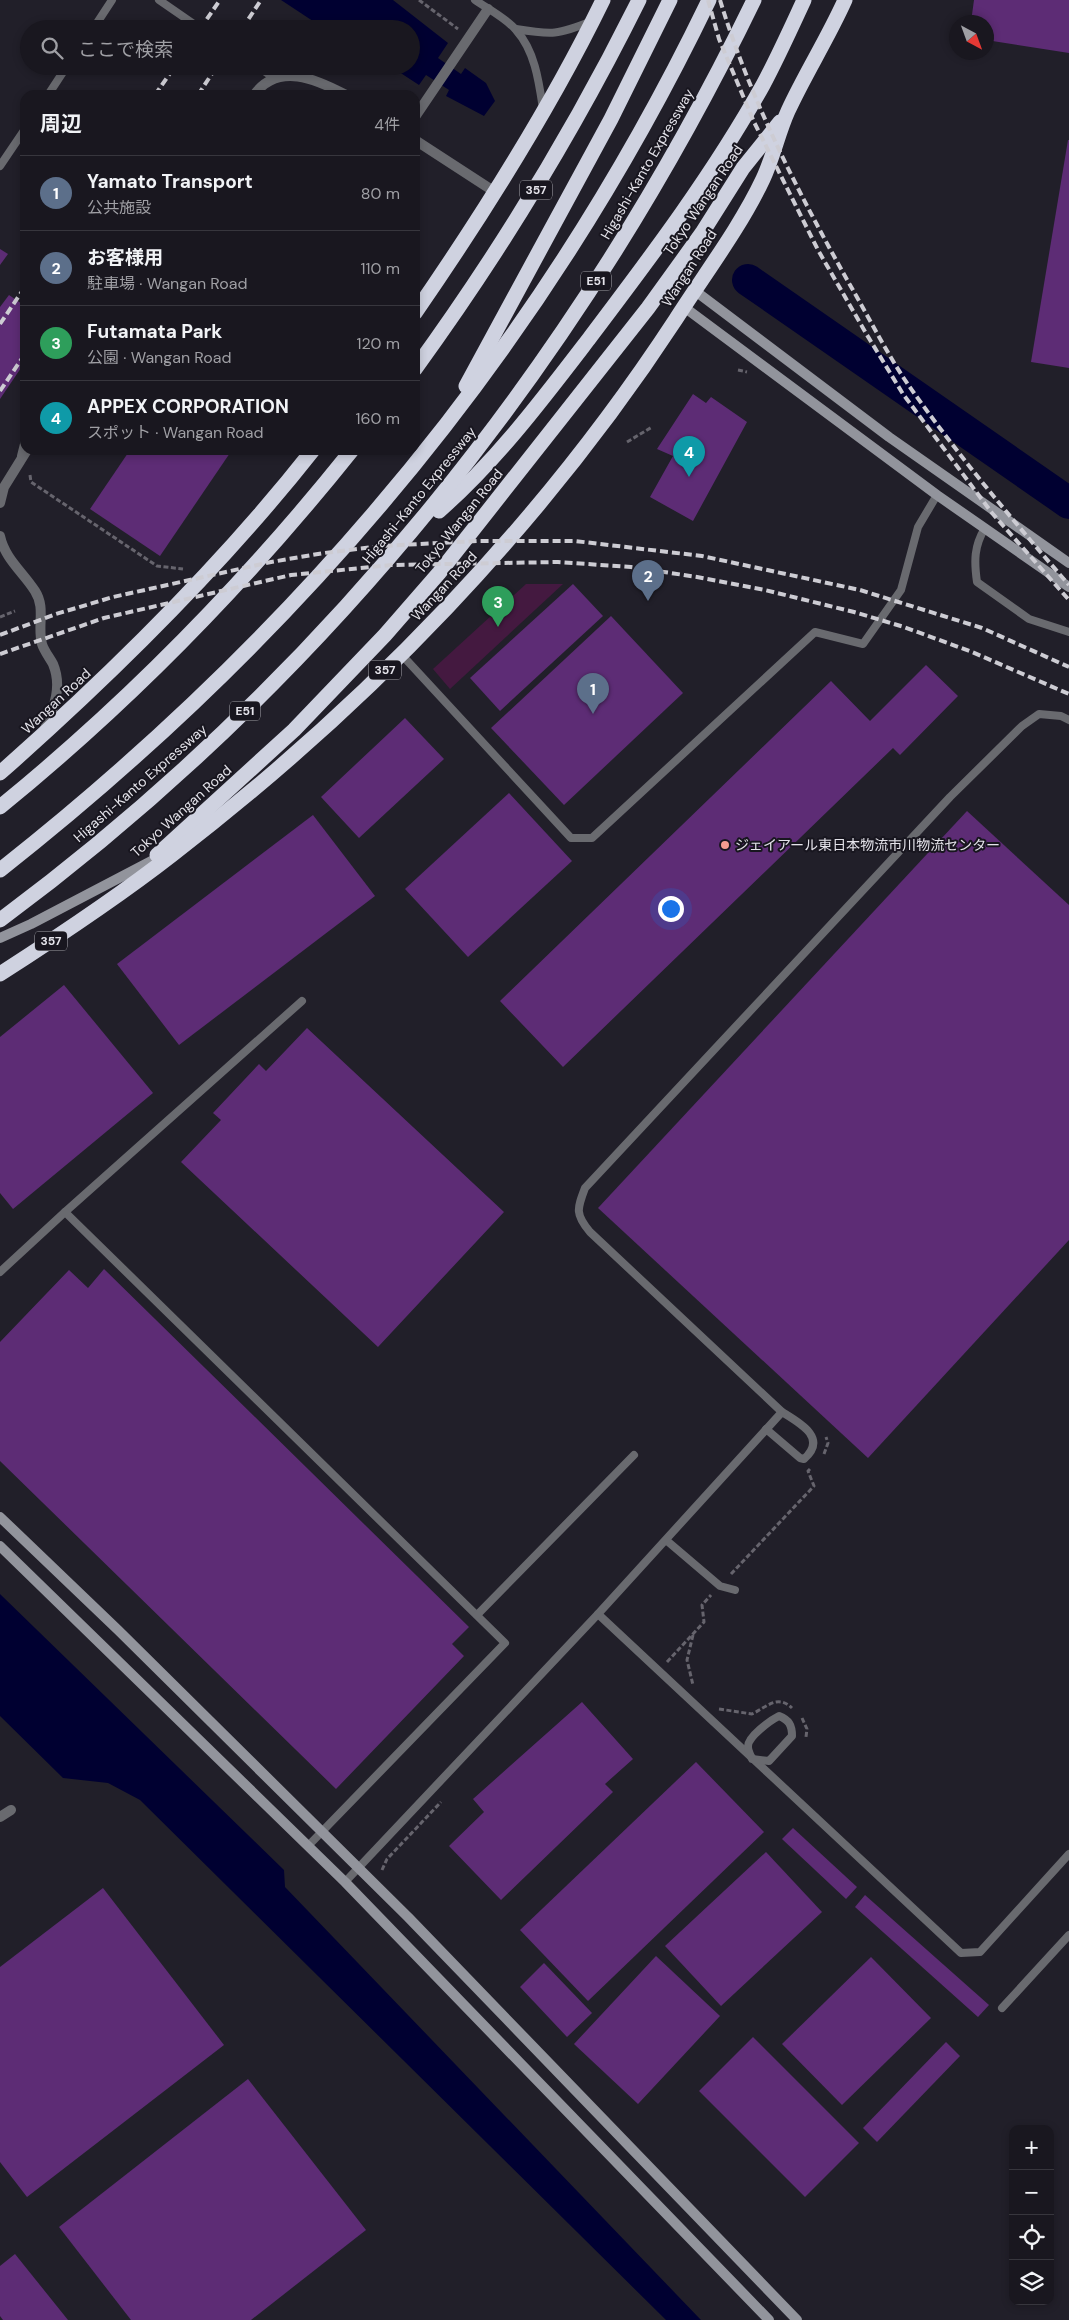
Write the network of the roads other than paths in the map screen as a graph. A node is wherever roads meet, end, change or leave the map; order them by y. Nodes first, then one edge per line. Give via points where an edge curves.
1 (112, 0) edge
2 (159, 0) edge
3 (476, 0) edge
4 (603, 0) edge
5 (639, 0) edge
6 (670, 0) edge
7 (709, 0) edge
8 (754, 0) edge
9 (804, 0) edge
10 (845, 0) edge
11 (488, 9) junction
12 (99, 20) edge
13 (188, 20) edge
14 (593, 21) junction
15 (516, 29) junction
16 (61, 75) edge
17 (270, 75) edge
18 (274, 78) junction
19 (51, 90) edge
20 (258, 90) edge
21 (337, 90) edge
22 (420, 109) edge
23 (543, 111) junction
24 (788, 111) junction
25 (20, 136) edge
26 (420, 143) edge
27 (1, 162) edge
28 (495, 192) junction
29 (694, 290) junction
30 (420, 305) edge
31 (684, 307) junction
32 (420, 362) edge
33 (444, 427) junction
34 (23, 455) edge
35 (309, 455) edge
36 (348, 455) edge
37 (947, 479) junction
38 (937, 495) junction
39 (0, 502) edge
40 (995, 512) junction
41 (985, 528) junction
42 (0, 536) edge
43 (405, 540) junction
44 (1069, 563) edge
45 (1069, 587) edge
46 (1069, 632) edge
47 (401, 654) junction
48 (1069, 720) edge
49 (41, 737) junction
50 (0, 773) edge
51 (0, 807) edge
52 (213, 823) junction
53 (0, 870) edge
54 (0, 920) edge
55 (0, 938) edge
56 (0, 974) edge
57 (0, 978) edge
58 (302, 1001) dead end
59 (65, 1212) junction
60 (0, 1272) edge
61 (782, 1412) junction
62 (766, 1429) junction
63 (634, 1455) dead end
64 (0, 1517) edge
65 (666, 1540) junction
66 (0, 1546) edge
67 (736, 1590) dead end
68 (598, 1614) junction
69 (477, 1615) junction
70 (752, 1759) junction
71 (11, 1810) dead end
72 (0, 1817) edge
73 (322, 1832) junction
74 (308, 1846) junction
75 (1069, 1854) edge
76 (358, 1868) junction
77 (345, 1882) junction
78 (1069, 1935) edge
79 (1002, 2008) dead end
80 (769, 2320) edge
81 (797, 2320) edge

1 - 12 lane
2 - 13 lane
3 - 11 lane
4 - 14 highway, 357
5 - 32 highway, 357 via 591,93 529,201
6 - 33 highway via 607,127
7 - 33 highway, Higashi-Kanto Expressway via 648,119 583,229 508,341
8 - 43 highway, Higashi-Kanto Expressway / E51 via 682,139 595,283 509,409
9 - 43 highway via 739,126 640,272 501,450
10 - 24 highway, Tokyo Wangan Road / 357
11 - 15 lane
11 - 22 street
14 - 15 lane via 564,32 548,34
14 - 23 highway, 357
15 - 23 lane via 533,60
16 - 19 lane
17 - 18 lane
18 - 20 street
18 - 21 street via 300,77
23 - 28 highway, 357
24 - 29 highway, Wangan Road / 357 via 763,179
24 - 57 highway, Tokyo Wangan Road / 357 via 743,168 702,233 648,308 439,573 339,685 237,783 102,902
25 - 27 lane
26 - 28 street
28 - 30 highway, 357
29 - 31 highway, Wangan Road / 357
29 - 37 street
31 - 38 street
31 - 47 highway, Wangan Road / 357 via 582,450 475,578
33 - 53 highway, Higashi-Kanto Expressway via 374,515 272,628 108,781
34 - 39 street via 4,487
35 - 49 highway, Wangan Road via 198,583
36 - 51 highway via 222,600 140,682
37 - 38 street
37 - 40 street
38 - 41 street
38 - 47 lane via 918,527 901,590 863,644 815,632 592,838 570,838
40 - 41 street
40 - 44 street
41 - 45 street
41 - 46 lane via 978,540 974,559 977,582 1029,618
42 - 49 street via 10,561 41,604 42,644 57,675 56,700
43 - 54 highway, Higashi-Kanto Expressway / E51 via 303,652 226,729 129,816
47 - 52 highway, Wangan Road / 357 via 306,743
48 - 61 lane via 1039,714 1022,726 950,797 585,1188 577,1208 581,1221 590,1232
49 - 50 highway, Wangan Road
52 - 55 street via 158,858
52 - 56 highway, Wangan Road / 357 via 119,895
58 - 59 lane
59 - 60 lane
59 - 69 lane
61 - 62 lane
61 - 62 lane via 813,1438 814,1446 809,1454 804,1459 800,1458
62 - 65 lane
63 - 69 lane
64 - 73 street
65 - 67 lane via 720,1586
65 - 68 lane
66 - 74 street
68 - 70 lane
68 - 76 lane
69 - 73 lane via 506,1643
70 - 70 lane via 749,1741 769,1721 779,1716 787,1719 792,1726 792,1736 784,1746 769,1761
70 - 75 lane via 961,1953 980,1952
71 - 72 street
73 - 74 lane
73 - 76 street
74 - 77 street
76 - 77 lane
76 - 81 street via 446,1955
77 - 80 street
78 - 79 lane

